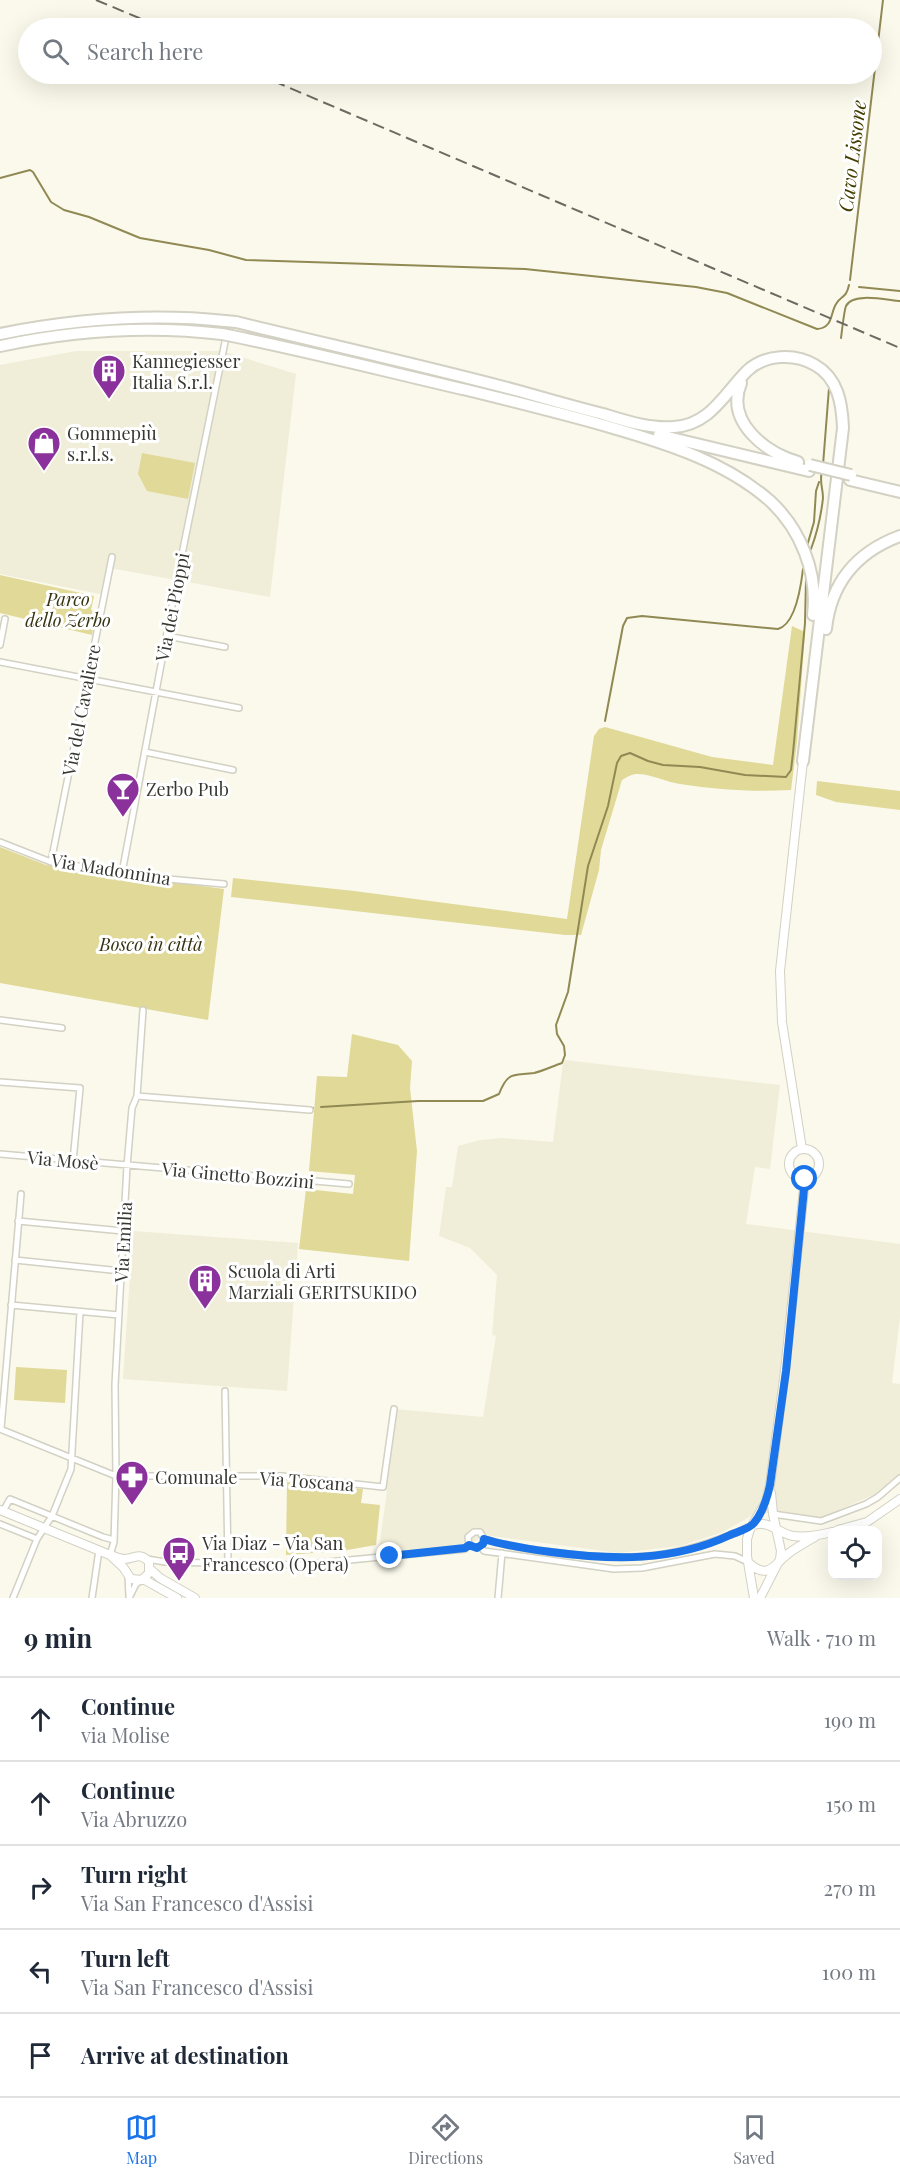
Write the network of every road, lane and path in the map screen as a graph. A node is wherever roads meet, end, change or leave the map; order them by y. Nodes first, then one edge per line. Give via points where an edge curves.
1 (0, 334) edge
2 (226, 337) junction
3 (0, 346) edge
4 (747, 371) junction
5 (554, 406) junction
6 (809, 468) junction
7 (900, 492) edge
8 (900, 536) edge
9 (112, 557) dead end
10 (5, 619) dead end
11 (166, 636) junction
12 (0, 645) edge
13 (225, 647) dead end
14 (0, 662) edge
15 (88, 678) junction
16 (156, 692) junction
17 (239, 708) dead end
18 (807, 732) junction
19 (145, 752) junction
20 (803, 761) joint
21 (233, 770) dead end
22 (0, 842) edge
23 (51, 862) junction
24 (122, 873) junction
25 (224, 884) dead end
26 (143, 1010) dead end
27 (0, 1020) edge
28 (62, 1028) dead end
29 (0, 1082) edge
30 (137, 1096) junction
31 (310, 1110) dead end
32 (802, 1149) junction
33 (0, 1154) edge
34 (73, 1161) junction
35 (127, 1166) junction
36 (805, 1179) junction
37 (349, 1184) dead end
38 (21, 1194) dead end
39 (18, 1221) junction
40 (123, 1231) junction
41 (15, 1260) junction
42 (121, 1271) junction
43 (11, 1305) junction
44 (80, 1312) junction
45 (119, 1316) junction
46 (225, 1391) dead end
47 (394, 1409) dead end
48 (1, 1429) edge
49 (72, 1458) junction
50 (116, 1476) junction
51 (226, 1477) junction
52 (900, 1478) edge
53 (770, 1485) junction
54 (900, 1499) edge
55 (2, 1510) edge
56 (773, 1514) junction
57 (51, 1516) junction
58 (0, 1524) edge
59 (753, 1525) junction
60 (852, 1526) edge
61 (44, 1528) junction
62 (778, 1532) junction
63 (828, 1533) edge
64 (818, 1536) junction
65 (37, 1539) junction
66 (484, 1539) junction
67 (114, 1540) junction
68 (469, 1545) junction
69 (480, 1546) junction
70 (99, 1550) junction
71 (502, 1553) junction
72 (110, 1555) junction
73 (130, 1558) junction
74 (146, 1558) junction
75 (165, 1562) junction
76 (228, 1563) junction
77 (749, 1563) junction
78 (777, 1564) junction
79 (150, 1569) junction
80 (127, 1573) junction
81 (142, 1579) junction
82 (13, 1598) edge
83 (92, 1598) edge
84 (129, 1598) edge
85 (177, 1598) edge
86 (195, 1598) edge
87 (498, 1598) edge
88 (754, 1598) edge
89 (760, 1598) edge

1 - 5 highway via 86,319 168,317 230,322
2 - 3 highway via 145,329 86,331
2 - 5 highway
2 - 11 street, Via dei Pioppi
4 - 5 highway via 716,407 685,426 645,425
4 - 6 highway via 739,389 738,406 752,435 779,455
4 - 18 highway via 777,357 810,362 835,385 843,411
5 - 6 highway via 698,445
5 - 18 highway via 665,443 719,467 761,494 787,520 808,561 815,603 807,681
6 - 7 highway
8 - 18 highway via 865,554 836,590 827,619 817,697
9 - 15 street, Via del Cavaliere
10 - 12 street
11 - 13 street
11 - 16 street, Via dei Pioppi
14 - 15 street
15 - 16 street
15 - 23 street, Via del Cavaliere
16 - 17 street
16 - 19 street, Via dei Pioppi
18 - 20 highway
19 - 21 street
19 - 24 street, Via dei Pioppi
20 - 32 main road via 780,971 782,1022
22 - 23 street, Via Madonnina
23 - 24 street, Via Madonnina
24 - 25 street, Via Madonnina
26 - 30 street, Via Emilia
27 - 28 street
29 - 34 street via 80,1088
30 - 31 street
30 - 35 street, Via Emilia via 132,1108
32 - 36 main road via 794,1153 789,1164 795,1176
32 - 36 main road via 811,1151 819,1163 816,1172
33 - 34 street, Via Mosè
34 - 35 street, Via Mosè
35 - 37 street, Via Ginetto Bozzini
35 - 40 street, Via Emilia
36 - 53 main road
38 - 39 street
39 - 40 street
39 - 41 street
40 - 42 street, Via Emilia
41 - 42 street
41 - 43 street
42 - 45 street, Via Emilia
43 - 44 street
43 - 48 street
44 - 45 street
44 - 49 street
45 - 50 street, Via Emilia
46 - 51 street
47 - 51 street, Via Toscana via 383,1487 282,1476
48 - 49 street
49 - 50 street
49 - 57 street via 72,1468
50 - 51 street, Via Toscana
50 - 67 street, Via Emilia
51 - 76 street
52 - 56 street via 866,1504 821,1521
53 - 56 main road
53 - 59 main road
54 - 60 main road via 867,1522
55 - 57 street via 10,1499
55 - 61 main road
56 - 62 main road
57 - 61 street
57 - 67 street
58 - 65 street
59 - 62 main road via 766,1523
59 - 66 street via 691,1550 614,1558 502,1545
59 - 77 main road via 746,1549
61 - 65 street
61 - 70 main road
62 - 64 main road
62 - 78 main road via 782,1551
63 - 64 main road
64 - 78 main road
65 - 82 street
66 - 68 street via 480,1532 474,1532 468,1537
66 - 69 street
67 - 72 street, Via Emilia
68 - 69 street
68 - 76 street via 343,1562
69 - 71 street via 484,1551
70 - 72 main road
70 - 83 street
71 - 77 street via 614,1569 642,1568 715,1554 735,1556
71 - 87 street
72 - 73 main road
72 - 80 main road
73 - 74 main road
73 - 80 main road
74 - 75 street
74 - 79 main road
75 - 76 street
75 - 79 street
77 - 78 main road via 765,1572
77 - 88 main road
78 - 89 main road
79 - 81 main road
79 - 86 main road
80 - 81 main road via 135,1580
80 - 84 street
81 - 84 street
81 - 85 main road

